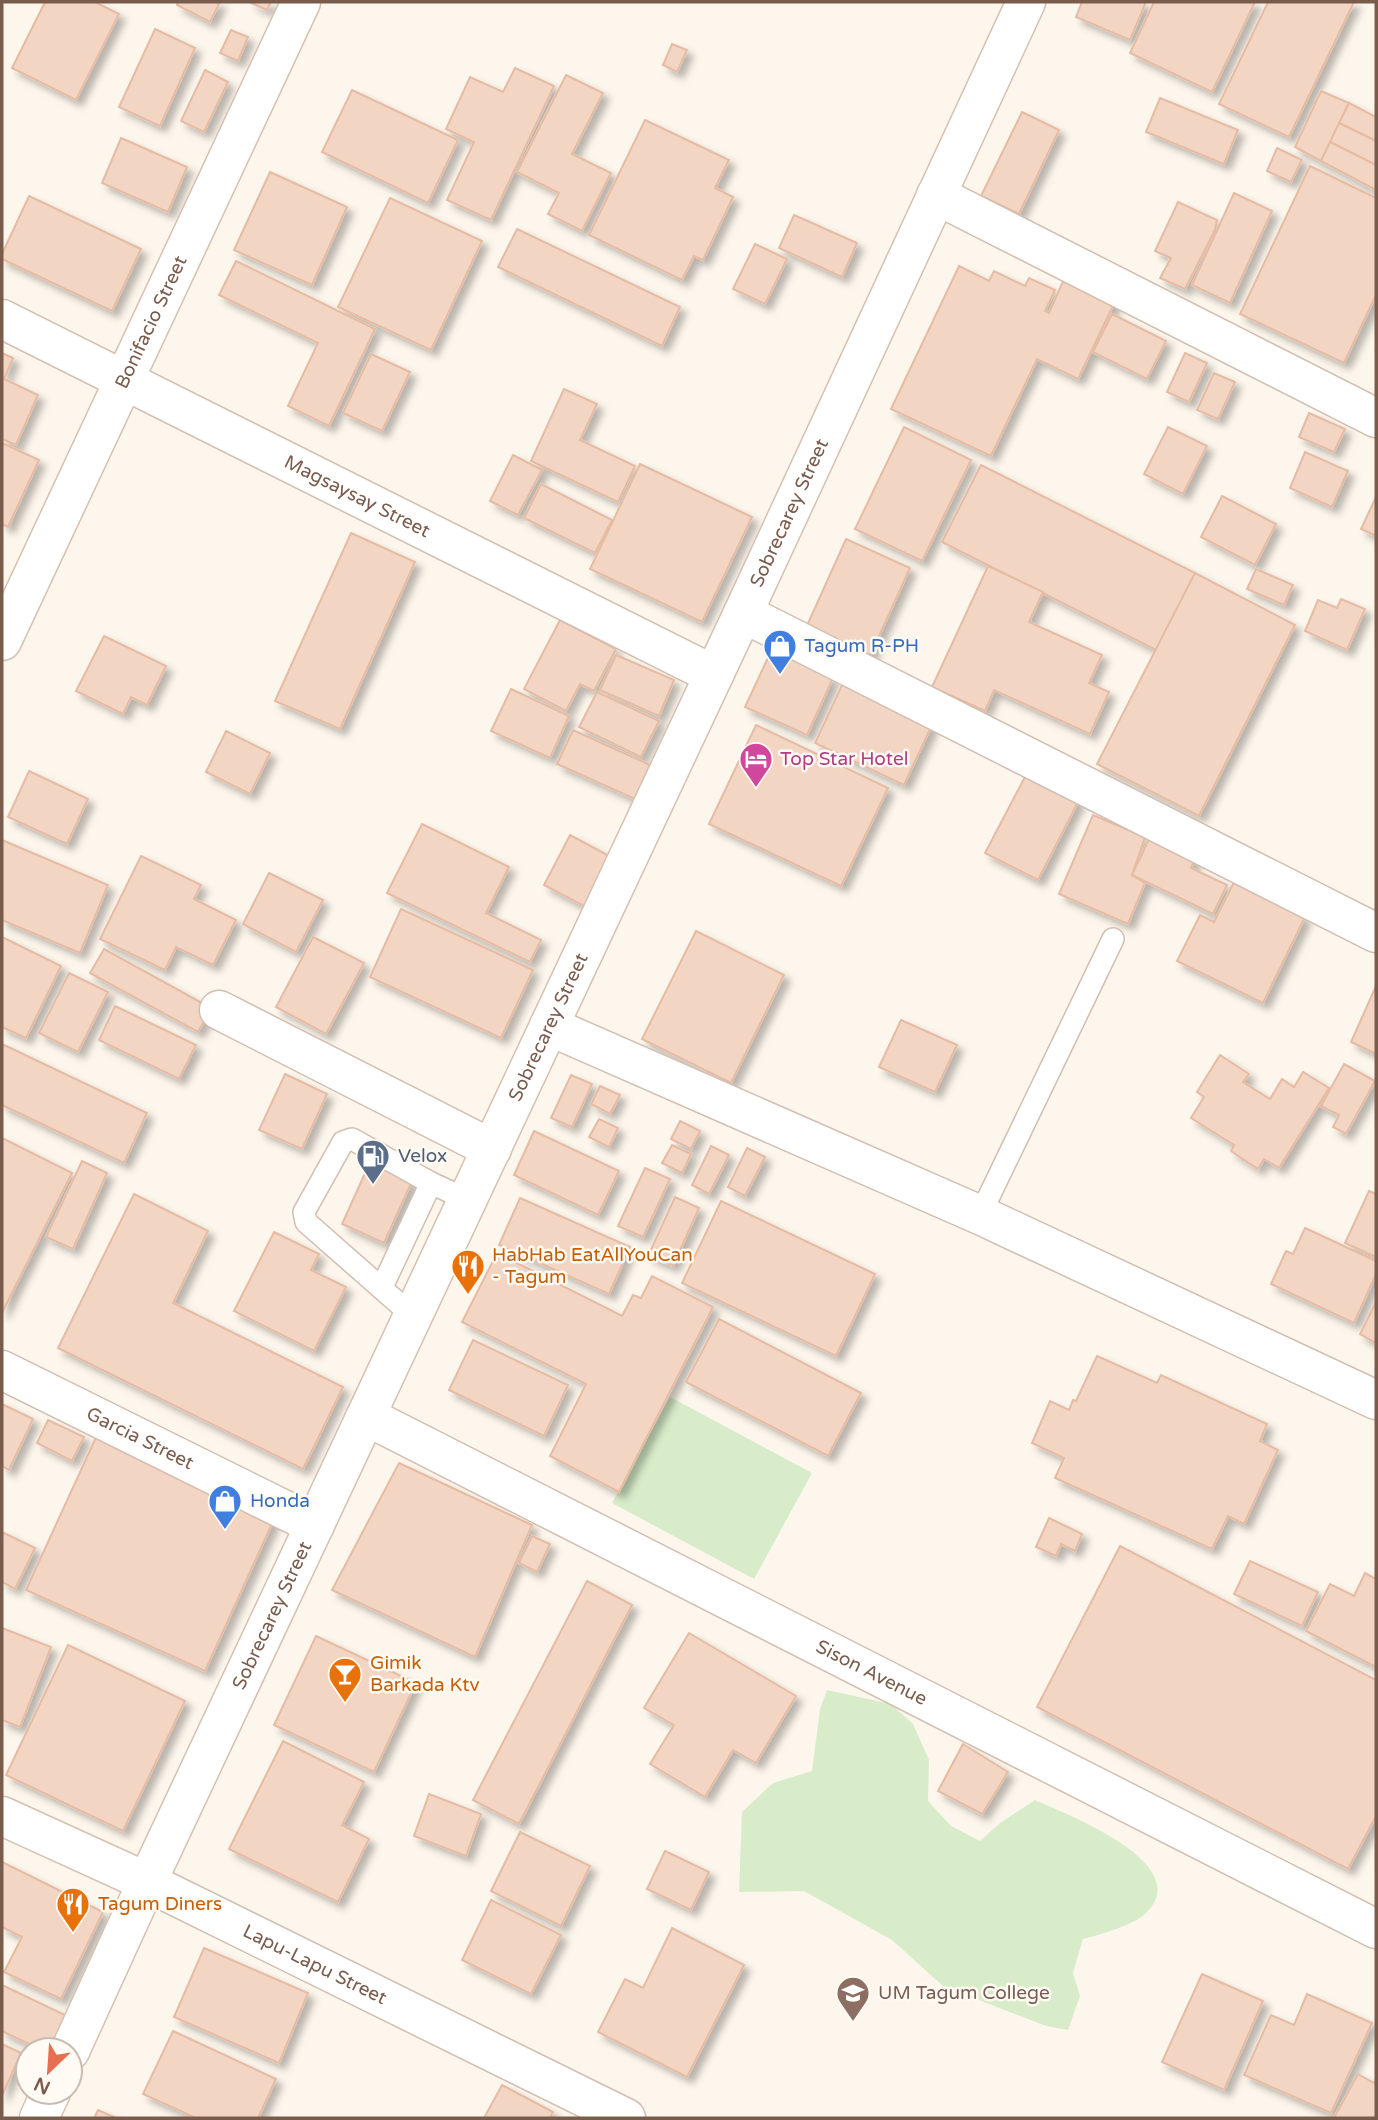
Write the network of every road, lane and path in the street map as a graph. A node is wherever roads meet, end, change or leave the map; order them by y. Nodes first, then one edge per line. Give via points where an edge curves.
1 (301, 2) edge
2 (1026, 2) edge
3 (936, 195) junction
4 (2, 319) edge
5 (125, 379) junction
6 (1376, 418) edge
7 (743, 613) junction
8 (2, 641) edge
9 (714, 675) junction
10 (1376, 933) edge
11 (1113, 939) dead end
12 (219, 1010) dead end
13 (550, 1026) junction
14 (492, 1149) junction
15 (431, 1183) junction
16 (468, 1200) junction
17 (980, 1215) junction
18 (382, 1287) junction
19 (413, 1316) junction
20 (2, 1370) edge
21 (1376, 1400) edge
22 (366, 1416) junction
23 (315, 1525) junction
24 (2, 1816) edge
25 (147, 1882) junction
26 (1376, 1929) edge
27 (77, 2036) edge
28 (626, 2118) edge

1 - 5 street, Bonifacio Street
2 - 3 street, Sobrecarey Street
3 - 6 street
3 - 7 street, Sobrecarey Street
4 - 5 street, Magsaysay Street
5 - 8 street, Bonifacio Street
5 - 9 street, Magsaysay Street
7 - 9 street, Sobrecarey Street
7 - 10 street
9 - 13 street, Sobrecarey Street
11 - 17 lane
12 - 14 street
13 - 14 street, Sobrecarey Street
13 - 17 street
14 - 16 street, Sobrecarey Street
15 - 16 lane
15 - 18 lane
15 - 18 lane via 347,1140 304,1212 306,1222
16 - 19 street, Sobrecarey Street
17 - 21 street
18 - 19 lane
19 - 22 street, Sobrecarey Street
20 - 23 street, Garcia Street
22 - 23 street, Sobrecarey Street
22 - 26 street, Sison Avenue
23 - 25 street, Sobrecarey Street
24 - 25 street, Lapu-Lapu Street
25 - 27 street, Sobrecarey Street
25 - 28 street, Lapu-Lapu Street

